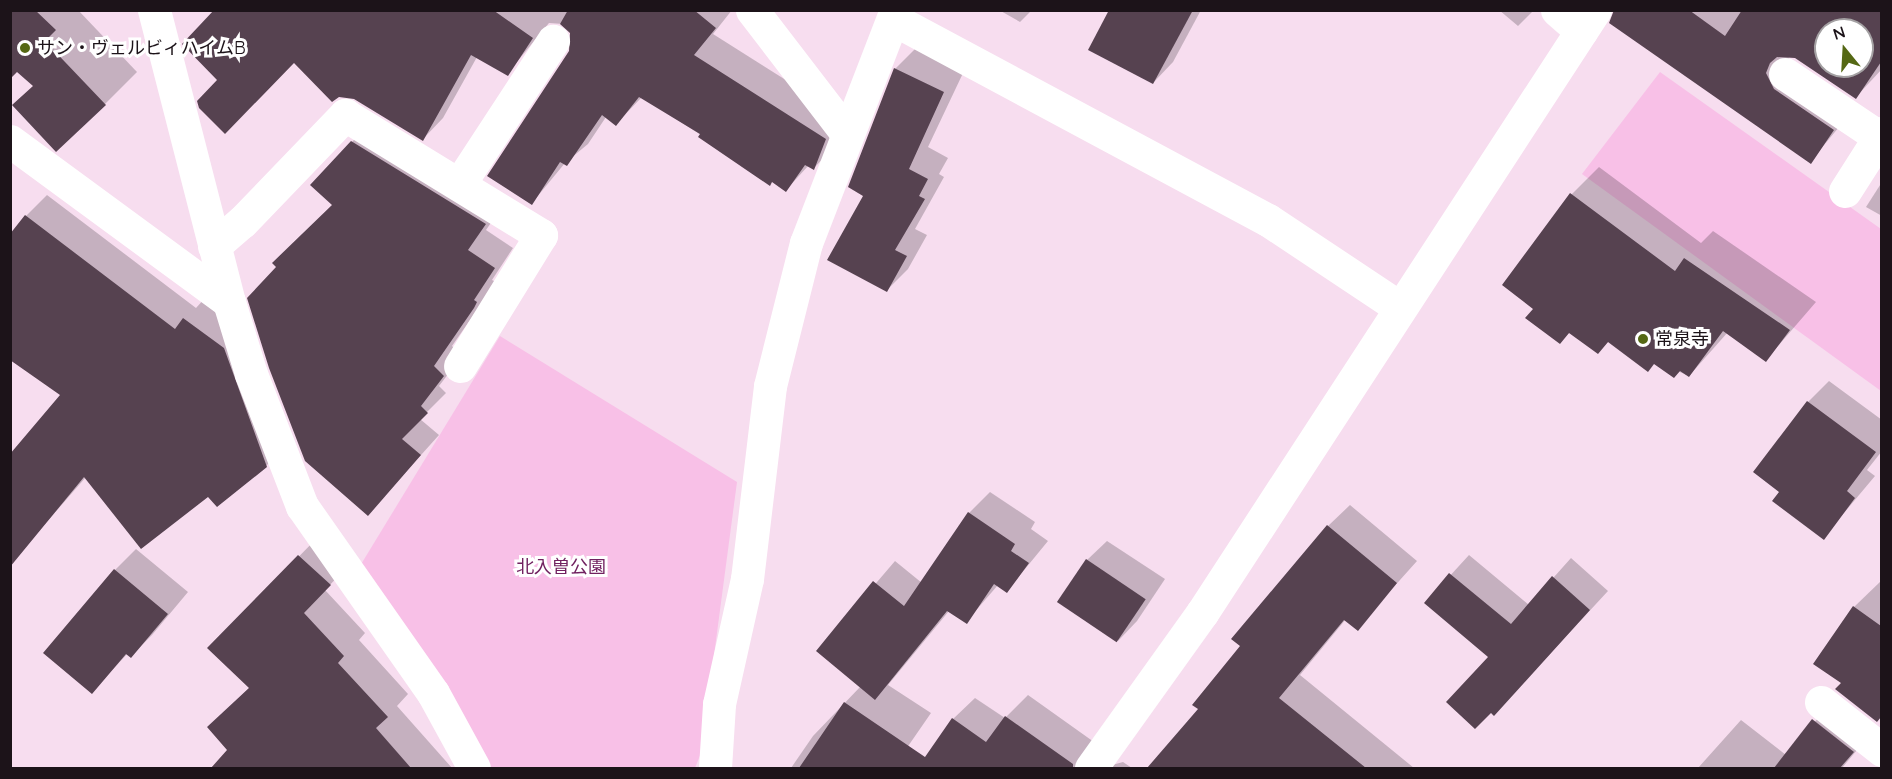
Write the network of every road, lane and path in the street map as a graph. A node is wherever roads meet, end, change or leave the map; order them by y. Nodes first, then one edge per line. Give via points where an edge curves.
1 (752, 10) edge
2 (162, 15) edge
3 (895, 15) edge
4 (1578, 17) edge
5 (553, 40) dead end
6 (1785, 74) dead end
7 (847, 134) junction
8 (1880, 135) edge
9 (10, 141) edge
10 (460, 183) junction
11 (1845, 191) dead end
12 (214, 246) junction
13 (229, 302) junction
14 (1399, 307) junction
15 (460, 366) dead end
16 (1821, 702) dead end
17 (1881, 750) edge
18 (474, 768) edge
19 (715, 768) edge
20 (1091, 768) edge

1 - 7 street
2 - 12 street
3 - 7 street
3 - 14 street via 1268,220
4 - 14 street
5 - 10 street
6 - 8 street
7 - 19 street via 807,243 770,386 747,579 719,704
8 - 11 street
9 - 13 street
10 - 12 street via 345,115
10 - 15 street via 541,235
12 - 13 street
13 - 18 street via 251,374 302,506 433,693
14 - 20 street via 1202,613
16 - 17 street

